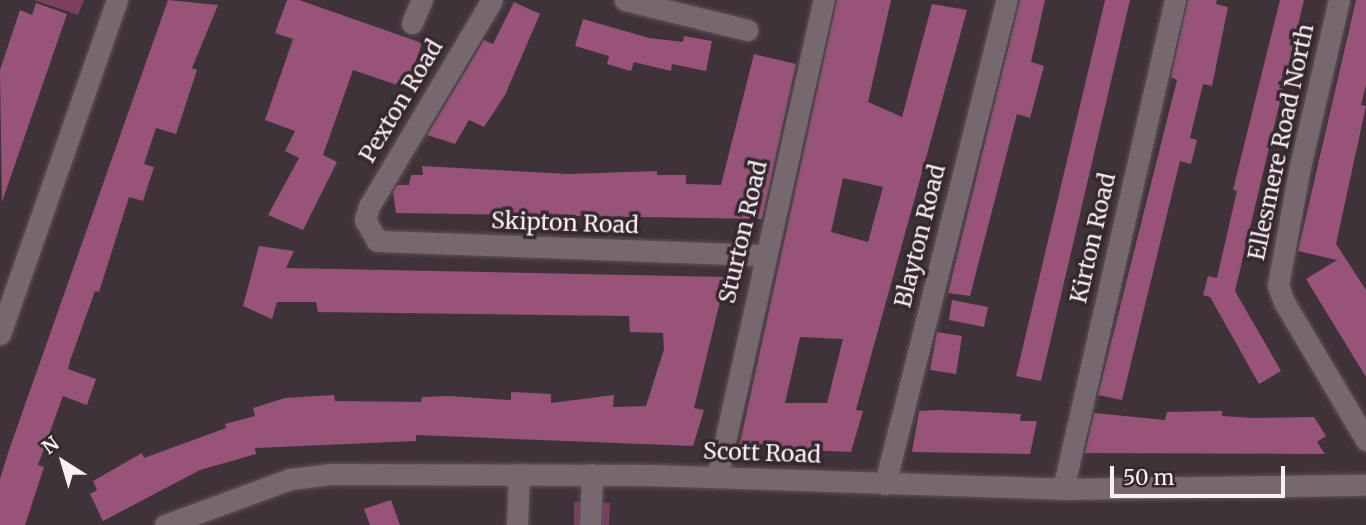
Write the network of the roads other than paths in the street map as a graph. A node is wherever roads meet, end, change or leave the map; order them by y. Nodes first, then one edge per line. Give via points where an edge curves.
1 (117, 0) edge
2 (422, 0) edge
3 (492, 0) edge
4 (625, 0) edge
5 (824, 0) edge
6 (1007, 0) edge
7 (1175, 0) edge
8 (1339, 0) edge
9 (660, 4) edge
10 (412, 23) dead end
11 (747, 30) dead end
12 (369, 232) joint
13 (763, 255) junction
14 (0, 334) edge
15 (1366, 440) edge
16 (519, 474) junction
17 (592, 474) junction
18 (717, 477) junction
19 (885, 484) junction
20 (1366, 485) edge
21 (1063, 489) junction
22 (165, 525) edge
23 (517, 525) edge
24 (590, 525) edge

1 - 14 street
2 - 10 street
3 - 12 street, Pexton Road via 369,206 365,220
4 - 9 street
5 - 13 street, Sturton Road
6 - 19 street, Blayton Road
7 - 21 street, Kirton Road
8 - 15 street, Ellesmere Road North via 1300,166 1279,285 1284,302
9 - 11 street
12 - 13 street, Skipton Road via 377,241 392,245
13 - 18 street, Sturton Road
16 - 17 street, Scott Road
16 - 22 street, Scott Road via 330,474 290,479
16 - 23 street
17 - 18 street, Scott Road
17 - 24 street
18 - 19 street, Scott Road
19 - 21 street, Scott Road
20 - 21 street, Scott Road

